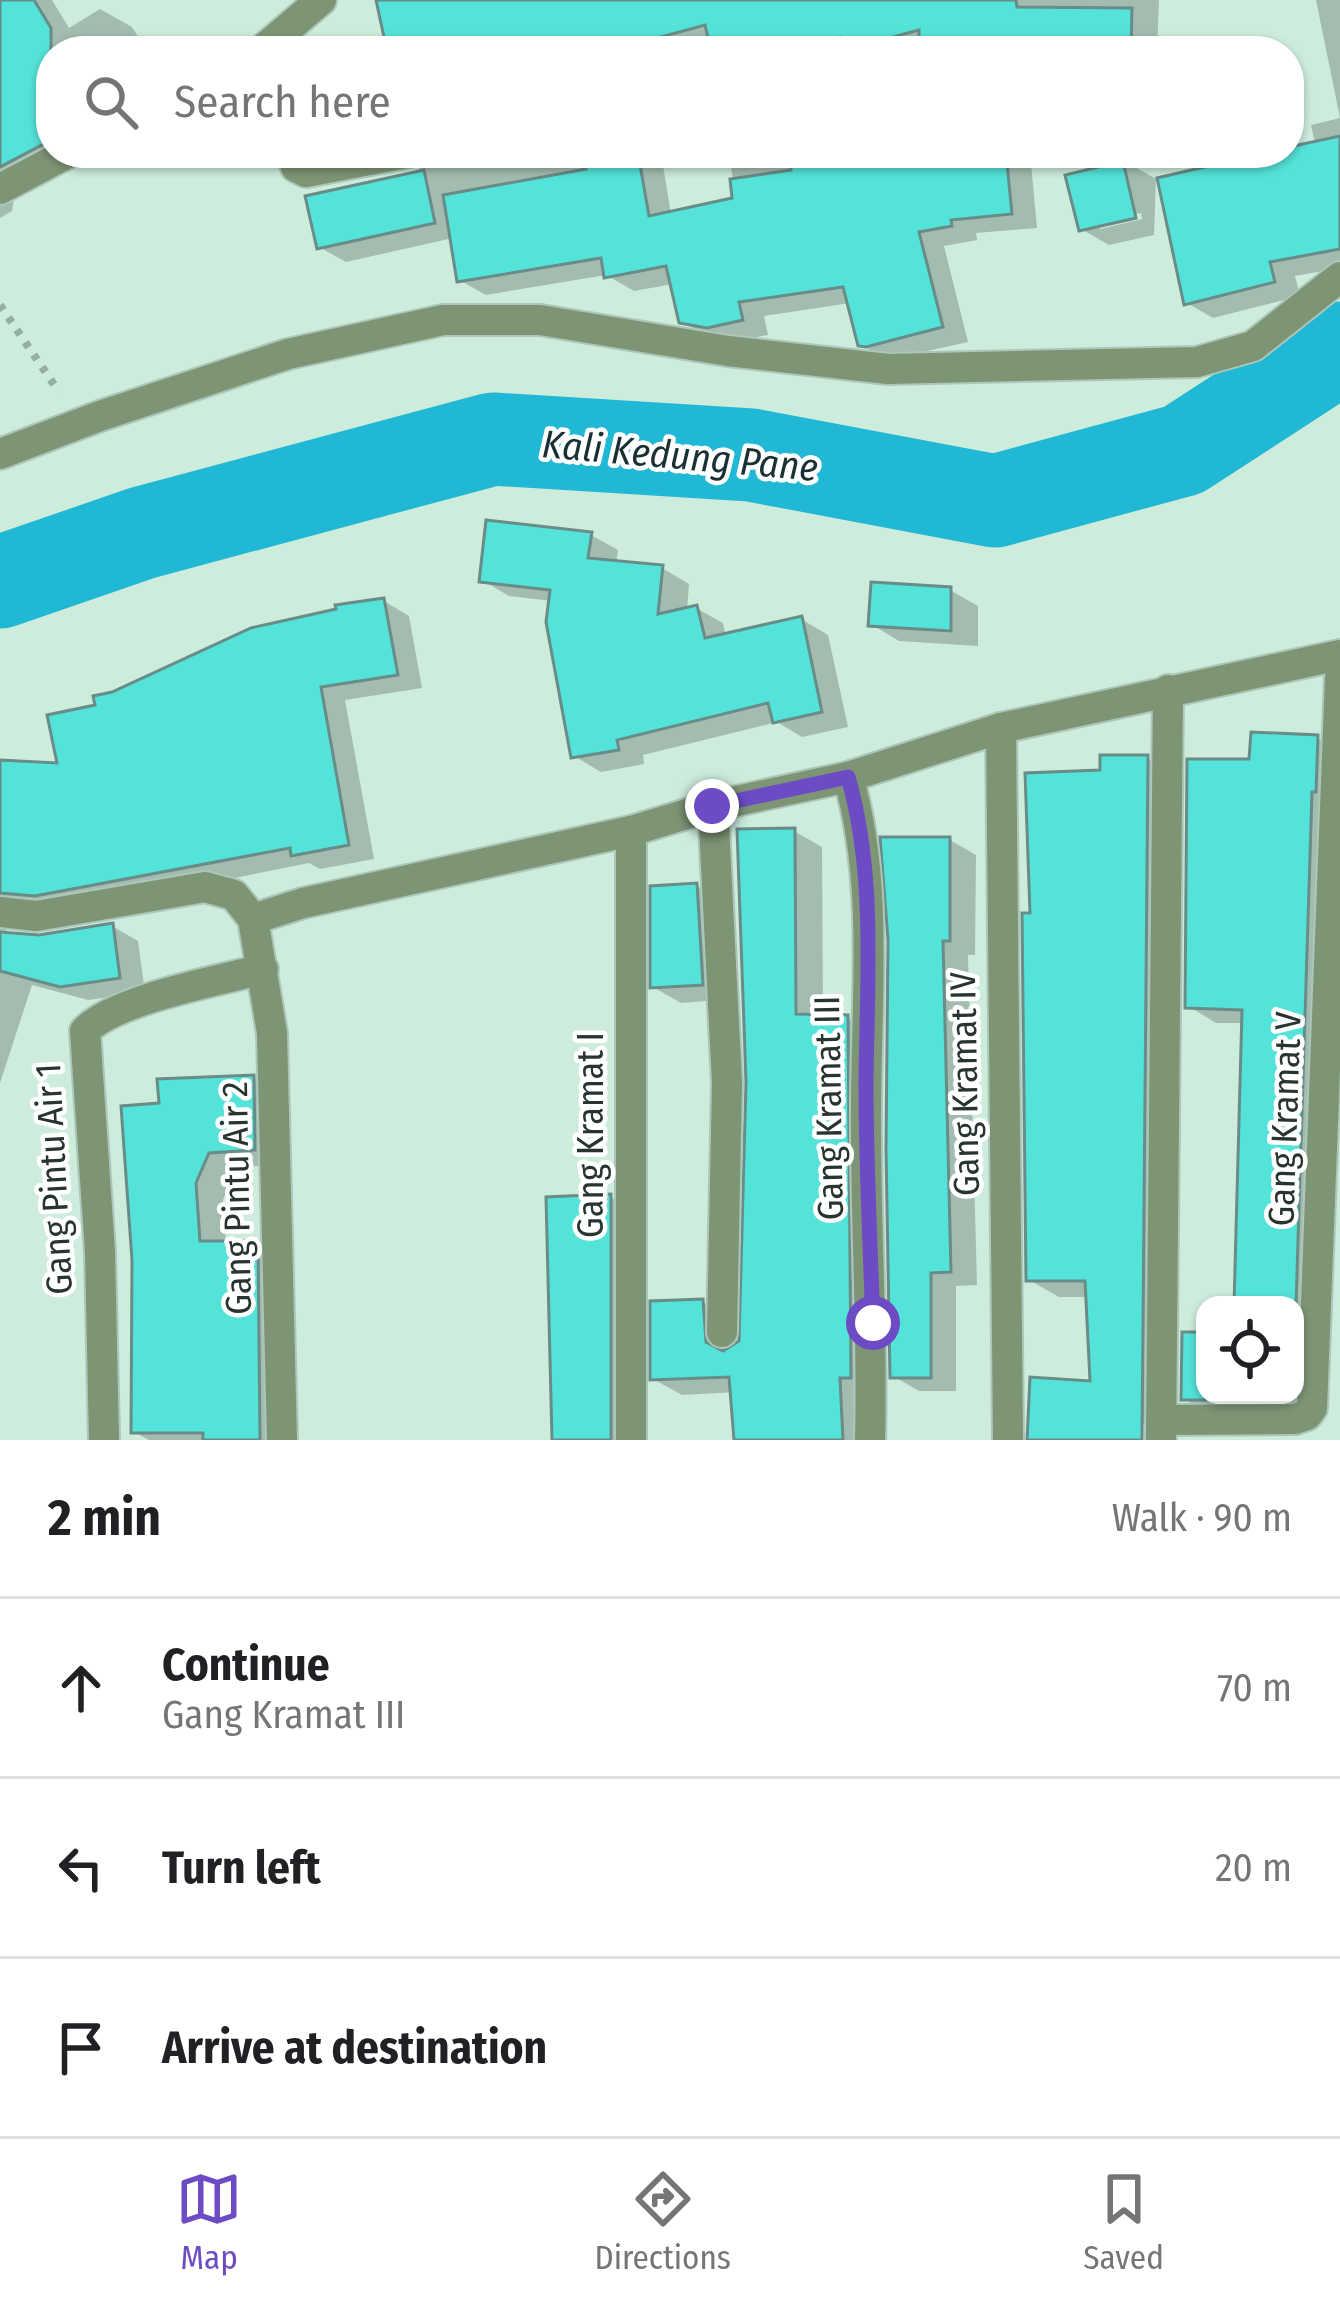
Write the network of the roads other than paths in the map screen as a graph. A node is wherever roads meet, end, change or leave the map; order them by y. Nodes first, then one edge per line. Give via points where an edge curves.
1 (320, 0) edge
2 (279, 36) edge
3 (40, 168) edge
4 (298, 168) edge
5 (327, 168) edge
6 (0, 190) edge
7 (1340, 277) edge
8 (0, 454) edge
9 (1340, 655) edge
10 (1340, 678) edge
11 (1168, 690) junction
12 (1001, 728) junction
13 (848, 777) junction
14 (712, 806) junction
15 (631, 831) junction
16 (245, 909) junction
17 (0, 912) edge
18 (261, 962) junction
19 (722, 1332) dead end
20 (1161, 1430) edge
21 (104, 1440) edge
22 (282, 1440) edge
23 (631, 1440) edge
24 (870, 1440) edge
25 (1008, 1440) edge

1 - 2 street
3 - 6 street
4 - 5 street
7 - 8 street via 1253,346 1197,362 888,369 540,320 443,320 288,354
9 - 11 street
10 - 20 street, Gang Kramat V via 1312,1408 1295,1419
11 - 12 street
11 - 20 street
12 - 13 street
12 - 25 street, Gang Kramat IV
13 - 14 street
13 - 24 street, Gang Kramat III via 860,818 867,925
14 - 15 street
14 - 19 street via 727,1083
15 - 16 street via 303,904
15 - 23 street, Gang Kramat I
16 - 17 street via 206,887 36,916
16 - 18 street, Gang Pintu Air 2
18 - 21 street, Gang Pintu Air 1 via 85,1031
18 - 22 street, Gang Pintu Air 2 via 272,1034

